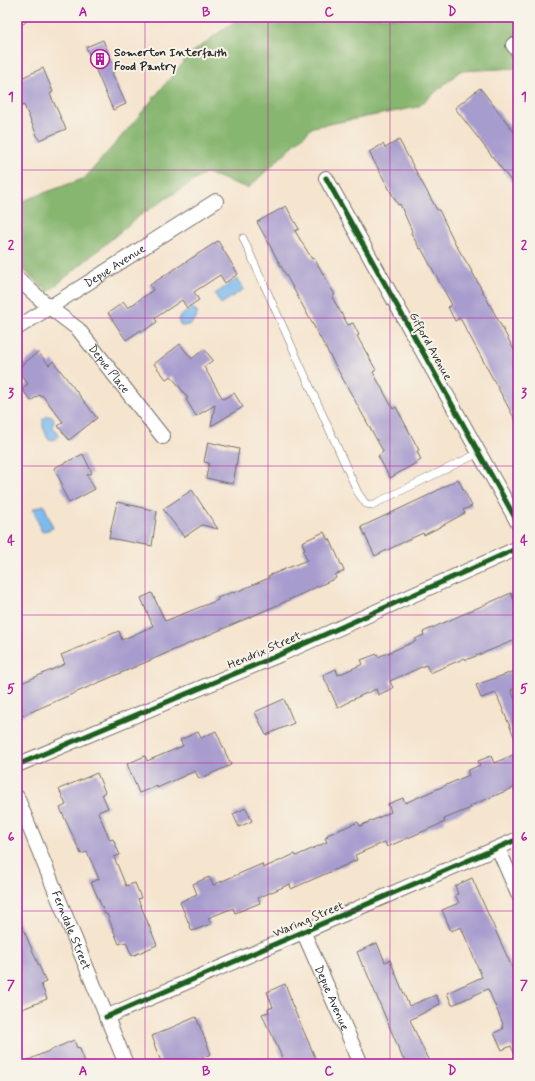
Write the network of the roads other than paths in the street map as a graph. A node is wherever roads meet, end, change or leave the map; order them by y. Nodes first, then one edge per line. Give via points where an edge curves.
1 (326, 178) dead end
2 (216, 201) dead end
3 (243, 238) dead end
4 (17, 278) edge
5 (49, 307) junction
6 (17, 328) edge
7 (162, 437) dead end
8 (479, 453) junction
9 (518, 523) edge
10 (518, 548) edge
11 (17, 765) edge
12 (17, 797) edge
13 (518, 839) edge
14 (498, 848) junction
15 (518, 894) edge
16 (303, 931) junction
17 (106, 1017) junction
18 (126, 1064) edge
19 (362, 1064) edge

1 - 8 street, Gifford Avenue
2 - 5 street, Depue Avenue
3 - 8 lane via 354,486 366,504 372,506
4 - 5 street
5 - 6 street, Depue Avenue
5 - 7 street, Depue Place via 78,329
8 - 9 street, Gifford Avenue
10 - 11 street, Hendrix Street via 279,655
12 - 17 street, Ferndale Street
13 - 14 street, Waring Street
14 - 15 street
14 - 16 street, Waring Street
16 - 17 street, Waring Street
16 - 19 street, Depue Avenue
17 - 18 street, Ferndale Street

